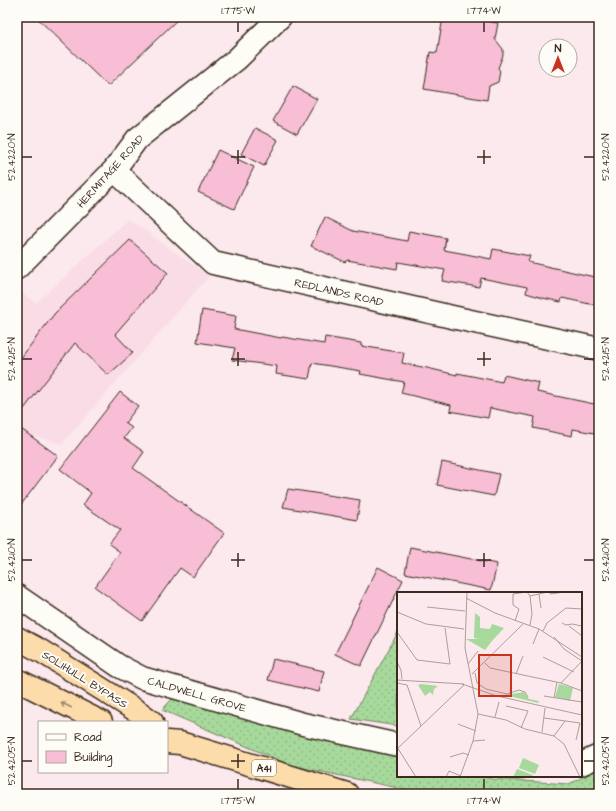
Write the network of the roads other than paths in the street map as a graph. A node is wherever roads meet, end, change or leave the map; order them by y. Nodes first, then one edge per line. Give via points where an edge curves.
1 (280, 17) edge
2 (114, 170) junction
3 (17, 268) edge
4 (599, 348) edge
5 (17, 596) edge
6 (17, 638) edge
7 (17, 680) edge
8 (99, 721) edge
9 (151, 721) edge
10 (171, 739) edge
11 (397, 745) edge
12 (599, 756) edge
13 (582, 764) edge
14 (347, 794) edge

1 - 2 street, HERMITAGE ROAD via 237,59 138,139
2 - 3 street, HERMITAGE ROAD
2 - 4 street, REDLANDS ROAD via 213,263 453,318
5 - 11 street, CALDWELL GROVE via 118,666 142,678 304,724
6 - 9 highway, SOLIHULL BYPASS
8 -> 7 highway
10 - 14 highway, A41
12 - 13 street

